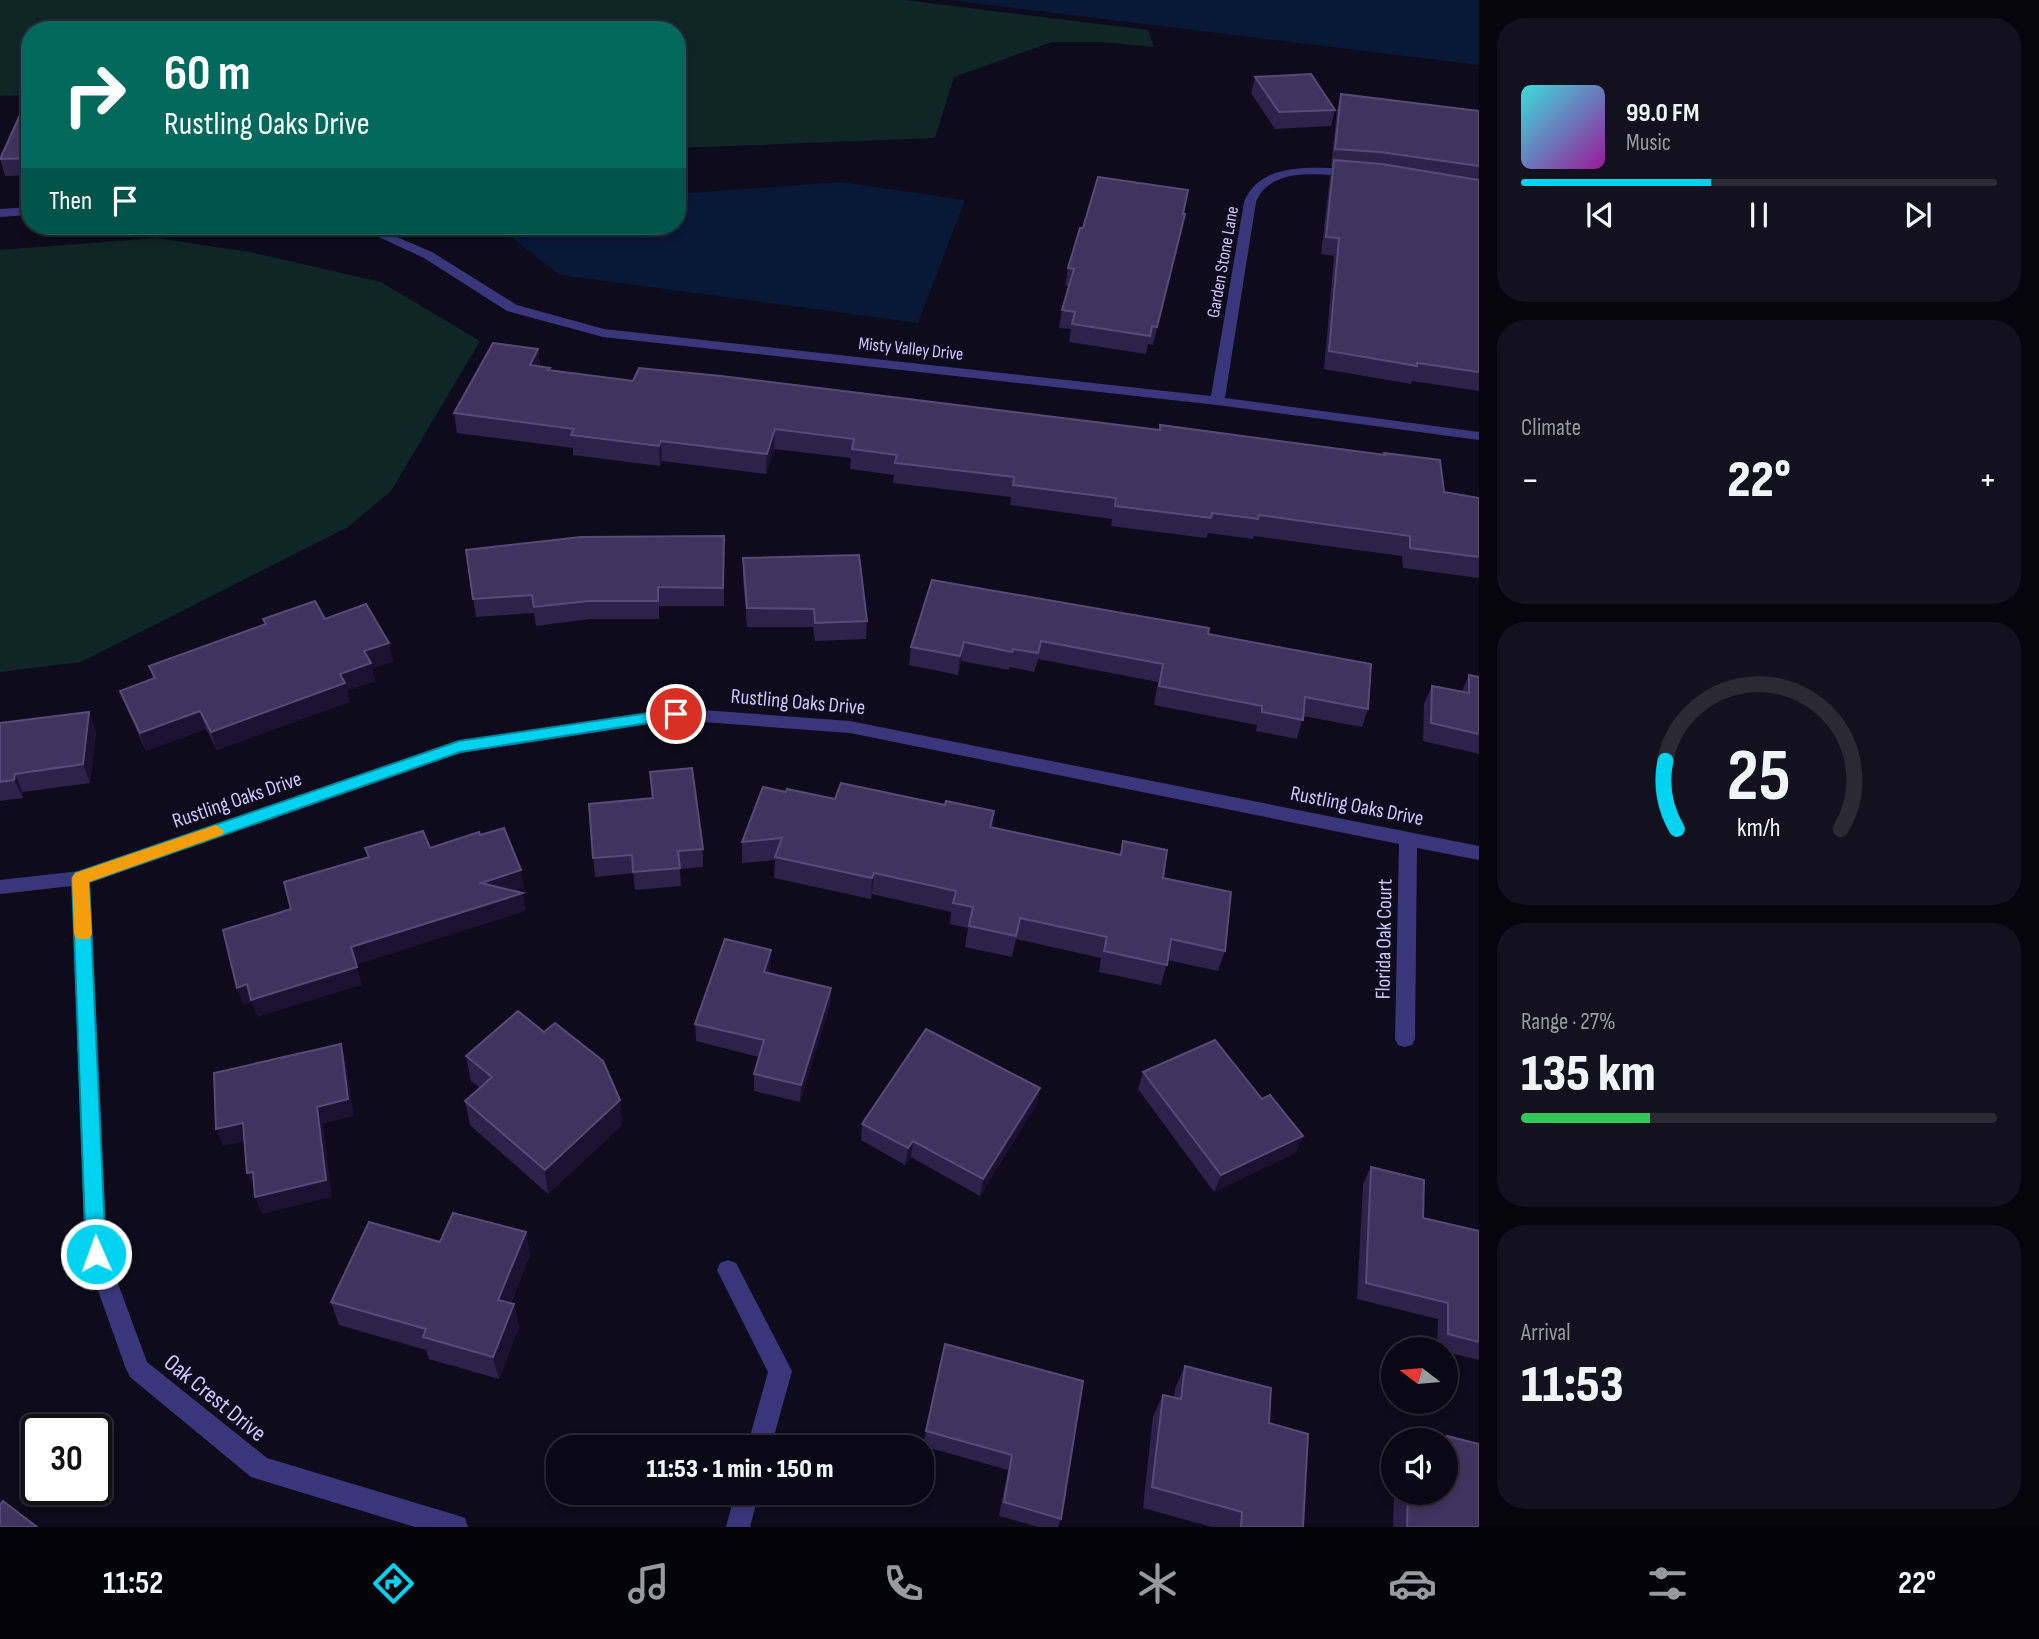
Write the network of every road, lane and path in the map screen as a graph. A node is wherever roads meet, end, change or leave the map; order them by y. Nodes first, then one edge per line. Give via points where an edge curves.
1 (1374, 177) edge
2 (21, 212) edge
3 (0, 213) edge
4 (382, 235) edge
5 (1217, 401) junction
6 (1479, 436) edge
7 (1408, 839) junction
8 (1479, 853) edge
9 (81, 878) junction
10 (0, 887) edge
11 (1405, 1039) dead end
12 (728, 1270) dead end
13 (762, 1435) edge
14 (744, 1505) edge
15 (456, 1527) edge
16 (738, 1527) edge

1 - 5 street, Garden Stone Lane via 1302,172 1276,176 1257,187 1250,202
2 - 3 street
4 - 5 street, Misty Valley Drive via 428,255 512,308 603,333
5 - 6 street, Misty Valley Drive
7 - 8 street, Rustling Oaks Drive
7 - 9 street, Rustling Oaks Drive via 850,727 676,714 459,747
7 - 11 street, Florida Oak Court
9 - 10 street, Rustling Oaks Drive
9 - 15 street, Oak Crest Drive via 96,1254 138,1369 260,1468
12 - 13 street via 780,1371
14 - 16 street

